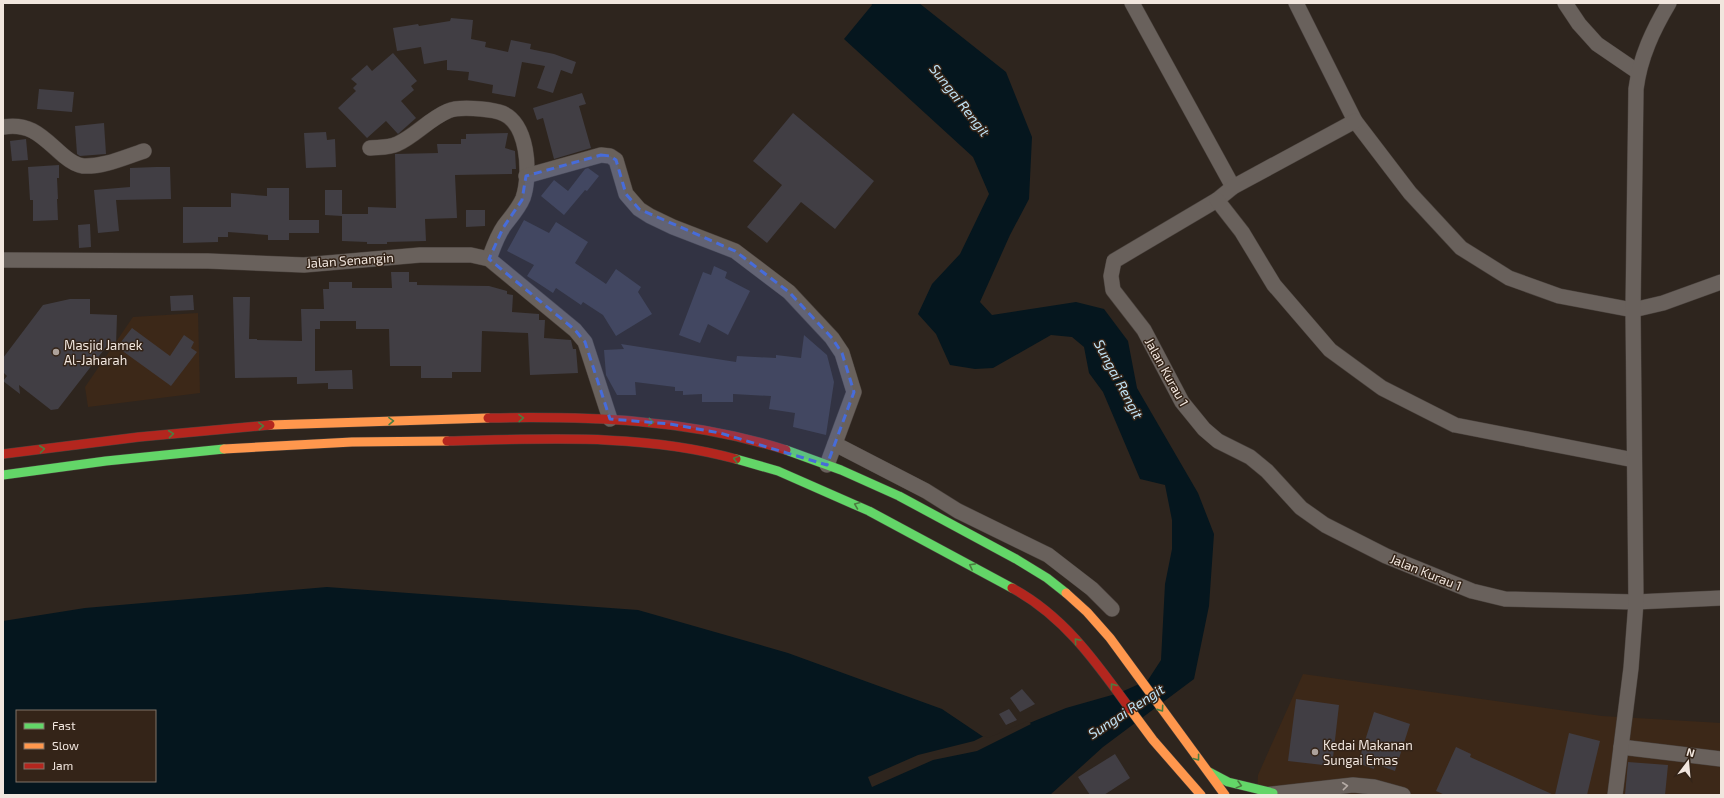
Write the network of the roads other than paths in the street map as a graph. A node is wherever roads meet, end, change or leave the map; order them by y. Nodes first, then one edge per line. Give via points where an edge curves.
1 (1132, 3) edge
2 (1296, 3) edge
3 (1565, 3) edge
4 (1669, 3) edge
5 (1638, 72) junction
6 (1355, 121) junction
7 (3, 127) edge
8 (370, 148) dead end
9 (144, 151) dead end
10 (526, 176) junction
11 (1233, 187) junction
12 (1217, 200) junction
13 (489, 259) junction
14 (3, 260) edge
15 (1721, 282) edge
16 (1633, 310) junction
17 (610, 419) junction
18 (835, 444) junction
19 (3, 454) edge
20 (1634, 460) junction
21 (827, 465) junction
22 (3, 475) edge
23 (1721, 598) edge
24 (1636, 602) junction
25 (1112, 609) dead end
26 (1621, 747) junction
27 (1721, 759) edge
28 (1206, 771) junction
29 (1269, 794) edge
30 (1201, 795) edge
31 (1225, 795) edge
32 (1403, 795) edge
33 (1615, 795) edge

1 - 11 street
2 - 6 street
3 - 5 street via 1579,24 1598,44
4 - 5 street via 1654,29
5 - 16 street
6 - 11 street, Jalan Kurau 1
6 - 16 street via 1410,193 1461,248 1516,281 1559,296
7 - 9 street via 13,125 32,130 72,162 82,166 97,166
8 - 10 street via 396,145 449,110 493,110 505,114 519,129 523,138
10 - 13 street via 522,200 503,228
10 - 18 street via 601,155 610,156 616,160 626,194 639,209 668,224 735,251 789,292 832,338 847,366 854,392
11 - 12 street, Jalan Kurau 1
12 - 20 street via 1242,232 1274,285 1330,350 1382,388 1455,425
12 - 24 street, Jalan Kurau 1 via 1114,261 1111,276 1113,290 1144,330 1182,402 1204,429 1218,441 1250,456 1301,508 1325,525 1386,556 1472,591 1505,599
13 - 14 street, Jalan Senangin via 471,255 420,255 304,264 208,260
13 - 17 street, Jalan Senangin via 575,330 585,342
15 - 16 street via 1663,303
16 - 20 street
19 -> 17 main road via 113,439 230,428 547,417
17 -> 21 main road via 670,424 720,433
18 - 21 street
18 - 25 street via 926,491 958,511 1048,556 1092,588
20 - 24 street
21 -> 28 main road via 880,487 1047,578 1096,622
30 -> 22 main road via 1153,740 1076,639 1032,599 869,511 778,471 713,453 612,440 352,442 228,449 106,461
23 - 24 street, Jalan Kurau 1
24 - 26 street
26 - 27 street
26 - 33 street
28 -> 29 main road via 1228,782
28 - 31 main road
29 -> 32 street via 1353,785 1374,787

